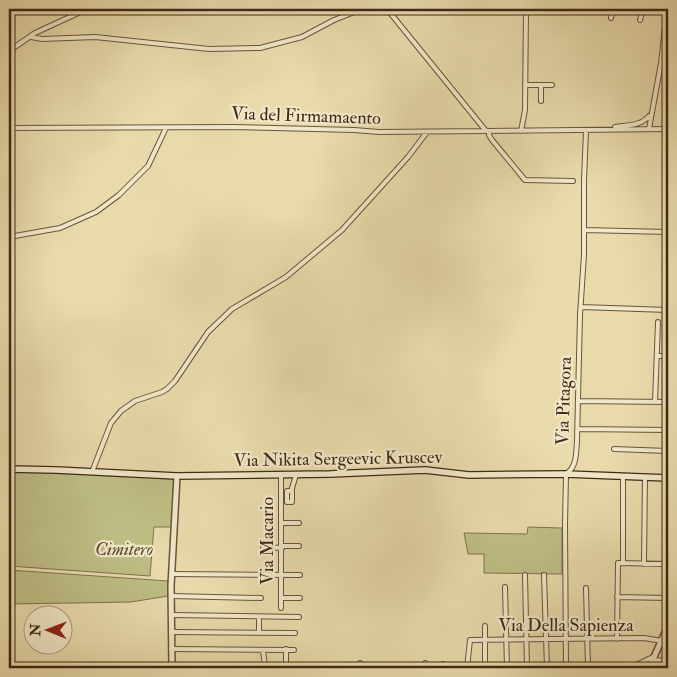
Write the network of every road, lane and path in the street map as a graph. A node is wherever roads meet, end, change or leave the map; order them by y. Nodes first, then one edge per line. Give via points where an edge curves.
1 (87, 9) edge
2 (362, 9) edge
3 (387, 9) edge
4 (526, 9) edge
5 (613, 9) edge
6 (643, 9) edge
7 (667, 9) edge
8 (611, 18) dead end
9 (640, 20) dead end
10 (31, 37) junction
11 (9, 51) edge
12 (526, 85) junction
13 (541, 85) junction
14 (552, 85) dead end
15 (540, 101) dead end
16 (650, 114) junction
17 (9, 128) edge
18 (166, 128) junction
19 (649, 129) junction
20 (668, 129) edge
21 (521, 130) junction
22 (602, 130) junction
23 (487, 131) junction
24 (586, 131) junction
25 (427, 132) junction
26 (573, 181) dead end
27 (584, 230) junction
28 (668, 232) edge
29 (9, 237) edge
30 (581, 307) junction
31 (668, 310) edge
32 (658, 322) dead end
33 (657, 356) junction
34 (668, 356) edge
35 (578, 401) junction
36 (655, 402) junction
37 (668, 402) edge
38 (578, 429) junction
39 (668, 430) edge
40 (614, 449) dead end
41 (668, 450) edge
42 (9, 469) edge
43 (92, 472) junction
44 (566, 474) junction
45 (280, 475) junction
46 (296, 475) junction
47 (177, 476) junction
48 (623, 476) junction
49 (645, 477) junction
50 (668, 478) edge
51 (281, 500) junction
52 (282, 523) junction
53 (299, 523) dead end
54 (299, 546) dead end
55 (263, 547) dead end
56 (282, 547) junction
57 (620, 563) junction
58 (644, 564) junction
59 (668, 564) edge
60 (172, 574) junction
61 (300, 575) dead end
62 (525, 575) dead end
63 (544, 575) dead end
64 (282, 576) junction
65 (505, 587) dead end
66 (586, 588) dead end
67 (171, 596) junction
68 (617, 597) junction
69 (261, 598) dead end
70 (281, 598) junction
71 (300, 598) dead end
72 (668, 598) edge
73 (281, 608) dead end
74 (171, 616) junction
75 (259, 617) junction
76 (299, 617) dead end
77 (485, 626) dead end
78 (668, 629) edge
79 (171, 632) junction
80 (259, 633) junction
81 (295, 633) dead end
82 (526, 639) junction
83 (546, 639) junction
84 (565, 639) junction
85 (587, 639) junction
86 (617, 639) junction
87 (485, 640) junction
88 (506, 640) junction
89 (662, 641) junction
90 (171, 649) junction
91 (263, 650) junction
92 (286, 650) junction
93 (294, 650) dead end
94 (654, 658) junction
95 (668, 661) edge
96 (426, 663) dead end
97 (265, 667) edge
98 (172, 668) edge
99 (208, 668) edge
100 (243, 668) edge
101 (286, 668) edge
102 (426, 668) edge
103 (467, 668) edge
104 (485, 668) edge
105 (507, 668) edge
106 (527, 668) edge
107 (547, 668) edge
108 (566, 668) edge
109 (588, 668) edge
110 (630, 668) edge
111 (650, 668) edge

1 - 10 street
2 - 10 street via 302,37 260,48 209,48 96,37
3 - 23 street
4 - 12 street
5 - 8 street
6 - 9 street
7 - 16 street via 661,63
10 - 11 street
12 - 13 street
12 - 21 street
13 - 14 street
13 - 15 street
16 - 19 street
16 - 22 street, Via del Firmamaento via 640,123
17 - 18 street, Via del Firmamaento
18 - 25 street, Via del Firmamaento
18 - 29 street via 148,166 96,212 60,228
19 - 20 street, Via del Firmamaento
19 - 22 street, Via del Firmamaento
21 - 23 street, Via del Firmamaento
21 - 24 street, Via del Firmamaento
22 - 24 street, Via del Firmamaento
23 - 25 street, Via del Firmamaento
23 - 26 street via 525,180
24 - 27 street, Via Pitagora
25 - 43 street via 342,230 286,277 232,309 208,332 167,389 135,401 115,416
27 - 28 street
27 - 30 street, Via Pitagora
30 - 31 street
30 - 35 street, Via Pitagora
32 - 33 street
33 - 34 street
33 - 36 street
35 - 36 street
35 - 38 street, Via Pitagora
36 - 37 street
38 - 39 street
38 - 44 street, Via Pitagora via 576,457
40 - 41 street
42 - 43 main road, Via Nikita Sergeevic Kruscev
43 - 47 main road, Via Nikita Sergeevic Kruscev
44 - 46 main road, Via Nikita Sergeevic Kruscev via 472,475 425,470
44 - 48 main road, Via Nikita Sergeevic Kruscev
44 - 84 street, Via Pitagora
45 - 46 main road, Via Nikita Sergeevic Kruscev
45 - 47 main road, Via Nikita Sergeevic Kruscev
45 - 51 street, Via Macario
46 - 51 street via 292,491 287,491 287,500
47 - 60 street
48 - 49 main road, Via Nikita Sergeevic Kruscev
48 - 57 street
49 - 50 main road, Via Nikita Sergeevic Kruscev
49 - 58 street
51 - 52 street, Via Macario
52 - 53 street
52 - 56 street, Via Macario
54 - 56 street
55 - 56 street
56 - 64 street, Via Macario
57 - 58 street
57 - 68 street
58 - 59 street
60 - 64 street
60 - 67 street
61 - 64 street
62 - 82 street
63 - 83 street
64 - 70 street, Via Macario
65 - 88 street
66 - 85 street
67 - 69 street
67 - 74 street
68 - 72 street
68 - 86 street
70 - 71 street
70 - 73 street, Via Macario
74 - 75 street
74 - 79 street
75 - 76 street
75 - 80 street
77 - 87 street
78 - 89 street
79 - 80 street
79 - 90 street
80 - 81 street
82 - 83 street, Via Della Sapienza
82 - 88 street, Via Della Sapienza
82 - 106 street
83 - 84 street, Via Della Sapienza
83 - 107 street
84 - 85 street, Via Della Sapienza
84 - 108 street, Via Pitagora
85 - 86 street, Via Della Sapienza
85 - 109 street
86 - 89 street, Via Della Sapienza
87 - 88 street, Via Della Sapienza
87 - 103 street, Via Della Sapienza via 470,640
87 - 104 street
88 - 105 street
89 - 94 street
90 - 91 street
90 - 98 street
91 - 92 street
91 - 97 street
92 - 93 street
92 - 101 street
94 - 95 street
94 - 110 street
94 - 111 street
96 - 102 street
97 - 100 street
97 - 101 street
99 - 100 street

